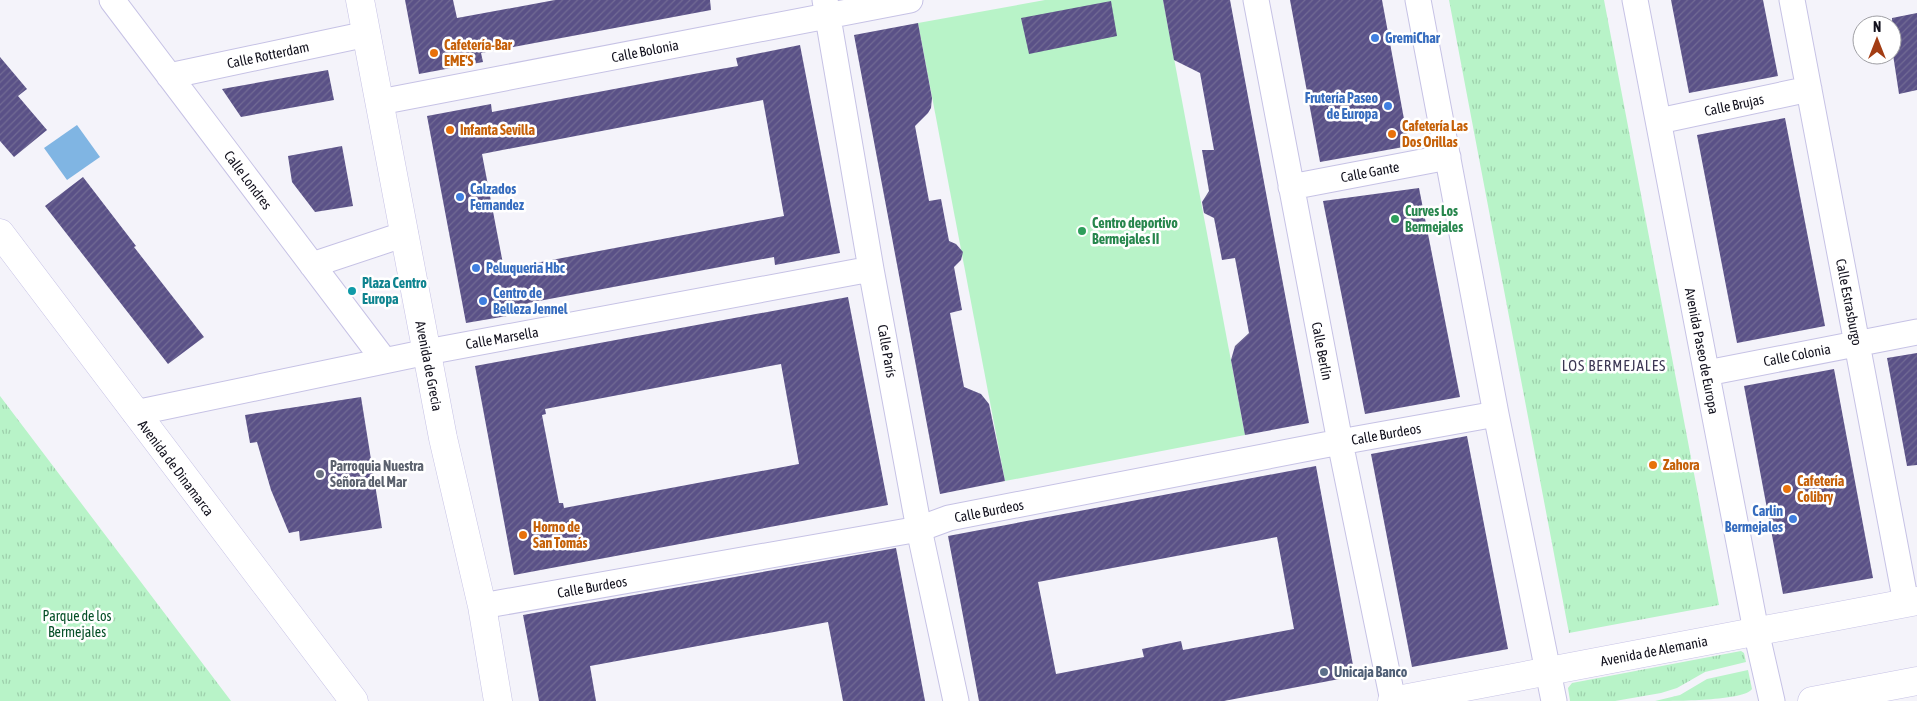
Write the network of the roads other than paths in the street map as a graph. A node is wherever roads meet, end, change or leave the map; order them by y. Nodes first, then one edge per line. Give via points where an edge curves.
1 (112, 0) edge
2 (360, 0) edge
3 (910, 0) edge
4 (1256, 0) edge
5 (1418, 0) edge
6 (1636, 0) edge
7 (1792, 0) edge
8 (826, 8) edge
9 (367, 34) junction
10 (170, 76) junction
11 (1809, 89) junction
12 (380, 102) junction
13 (1658, 121) junction
14 (1448, 157) junction
15 (1291, 187) junction
16 (0, 233) edge
17 (405, 234) junction
18 (312, 265) junction
19 (871, 269) junction
20 (1917, 332) edge
21 (1857, 344) junction
22 (427, 352) junction
23 (384, 360) junction
24 (1707, 372) junction
25 (135, 413) junction
26 (1496, 414) junction
27 (1340, 442) junction
28 (920, 529) junction
29 (1912, 602) edge
30 (482, 606) junction
31 (1756, 630) junction
32 (1548, 672) junction
33 (1917, 681) edge
34 (354, 701) edge
35 (498, 701) edge
36 (956, 701) edge
37 (1392, 701) edge
38 (1554, 701) edge
39 (1772, 701) edge
40 (1812, 701) edge

1 - 10 street, Calle Londres
2 - 9 main road, Avenida de Grecia
3 - 8 street, Calle Bolonia
4 - 15 street, Calle Berlín
5 - 14 street
6 - 13 street, Avenida Paseo de Europa
7 - 11 street, Calle Estrasburgo
8 - 12 street, Calle Bolonia
8 - 19 street, Calle París
9 - 10 street, Calle Rotterdam
9 - 12 main road, Avenida de Grecia
10 - 18 street, Calle Londres
11 - 13 street, Calle Brujas
11 - 21 street, Calle Estrasburgo
12 - 17 main road, Avenida de Grecia
13 - 24 street, Avenida Paseo de Europa
14 - 15 street, Calle Gante
14 - 26 street
15 - 27 street, Calle Berlín
16 - 25 main road, Avenida de Dinamarca
17 - 18 street
17 - 22 main road, Avenida de Grecia
18 - 23 street, Calle Londres
19 - 22 street, Calle Marsella
19 - 28 street, Calle París
20 - 21 street, Calle Colonia
21 - 24 street, Calle Colonia
21 - 29 street, Calle Estrasburgo
22 - 23 street, Calle Marsella
22 - 30 main road, Avenida de Grecia via 443,438
23 - 25 street, Calle Marsella
24 - 31 street, Avenida Paseo de Europa
25 - 34 main road, Avenida de Dinamarca
26 - 27 street, Calle Burdeos
26 - 32 street
27 - 28 street, Calle Burdeos via 949,518
27 - 37 street, Calle Berlín
28 - 30 street, Calle Burdeos
28 - 36 street, Calle París
29 - 31 main road, Avenida de Alemania
30 - 35 main road, Avenida de Grecia
31 - 32 main road, Avenida de Alemania
31 - 39 street, Avenida Paseo de Europa
32 - 37 main road, Avenida de Alemania
32 - 38 street
33 - 40 main road

